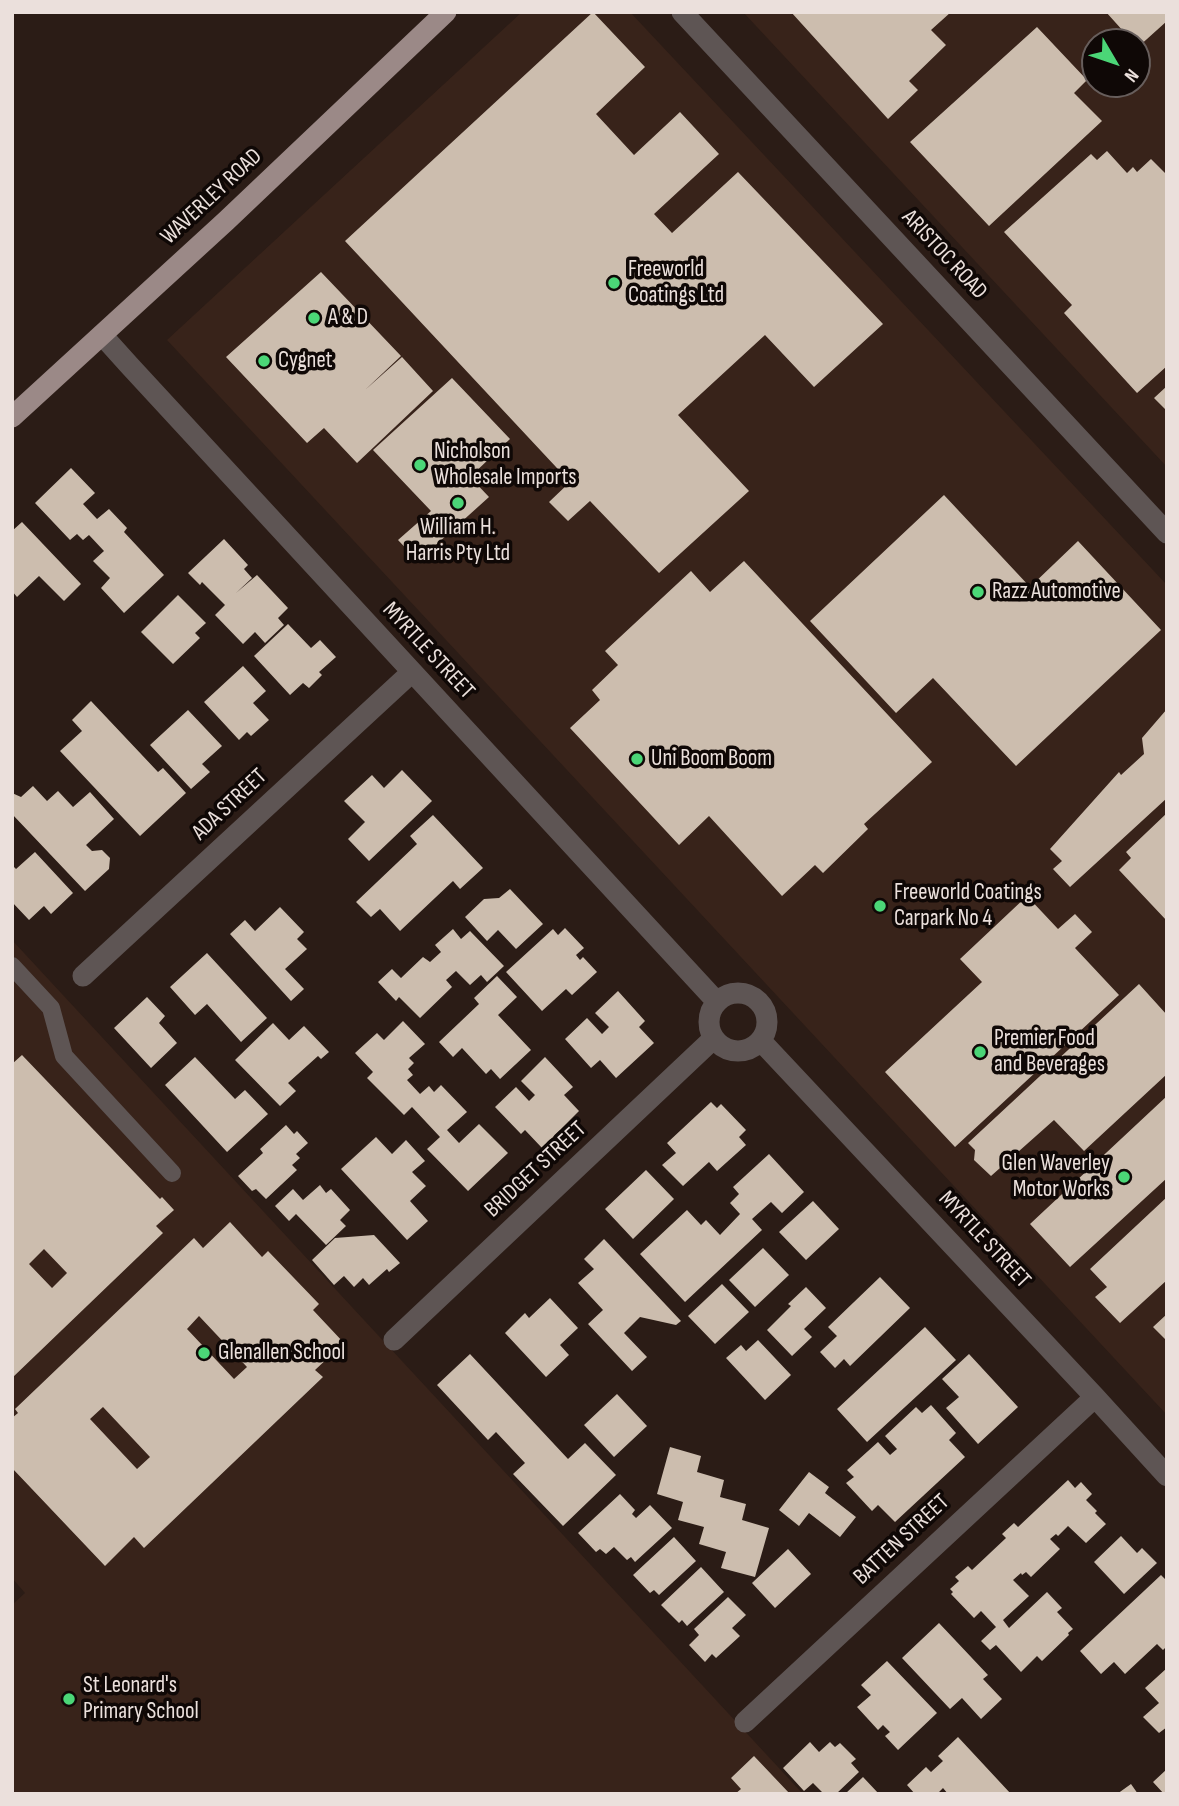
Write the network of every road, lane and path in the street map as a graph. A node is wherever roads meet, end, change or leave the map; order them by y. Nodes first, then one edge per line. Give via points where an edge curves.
1 (446, 12) edge
2 (682, 12) edge
3 (102, 335) junction
4 (12, 417) edge
5 (1167, 533) edge
6 (412, 672) junction
7 (12, 966) edge
8 (83, 976) dead end
9 (717, 1002) junction
10 (713, 1039) junction
11 (761, 1041) junction
12 (172, 1173) dead end
13 (394, 1340) dead end
14 (1095, 1397) junction
15 (1167, 1476) edge
16 (745, 1723) dead end

1 - 3 main road, WAVERLEY ROAD
2 - 5 street, ARISTOC ROAD
3 - 4 main road, WAVERLEY ROAD
3 - 6 street, MYRTLE STREET
6 - 8 street, ADA STREET
6 - 9 street, MYRTLE STREET
7 - 12 lane via 51,1008 64,1056
9 - 10 street via 709,1019
9 - 11 street via 735,993 758,1001 767,1018
10 - 11 street via 733,1051 753,1048
10 - 13 street, BRIDGET STREET
11 - 14 street, MYRTLE STREET
14 - 15 street, MYRTLE STREET
14 - 16 street, BATTEN STREET

